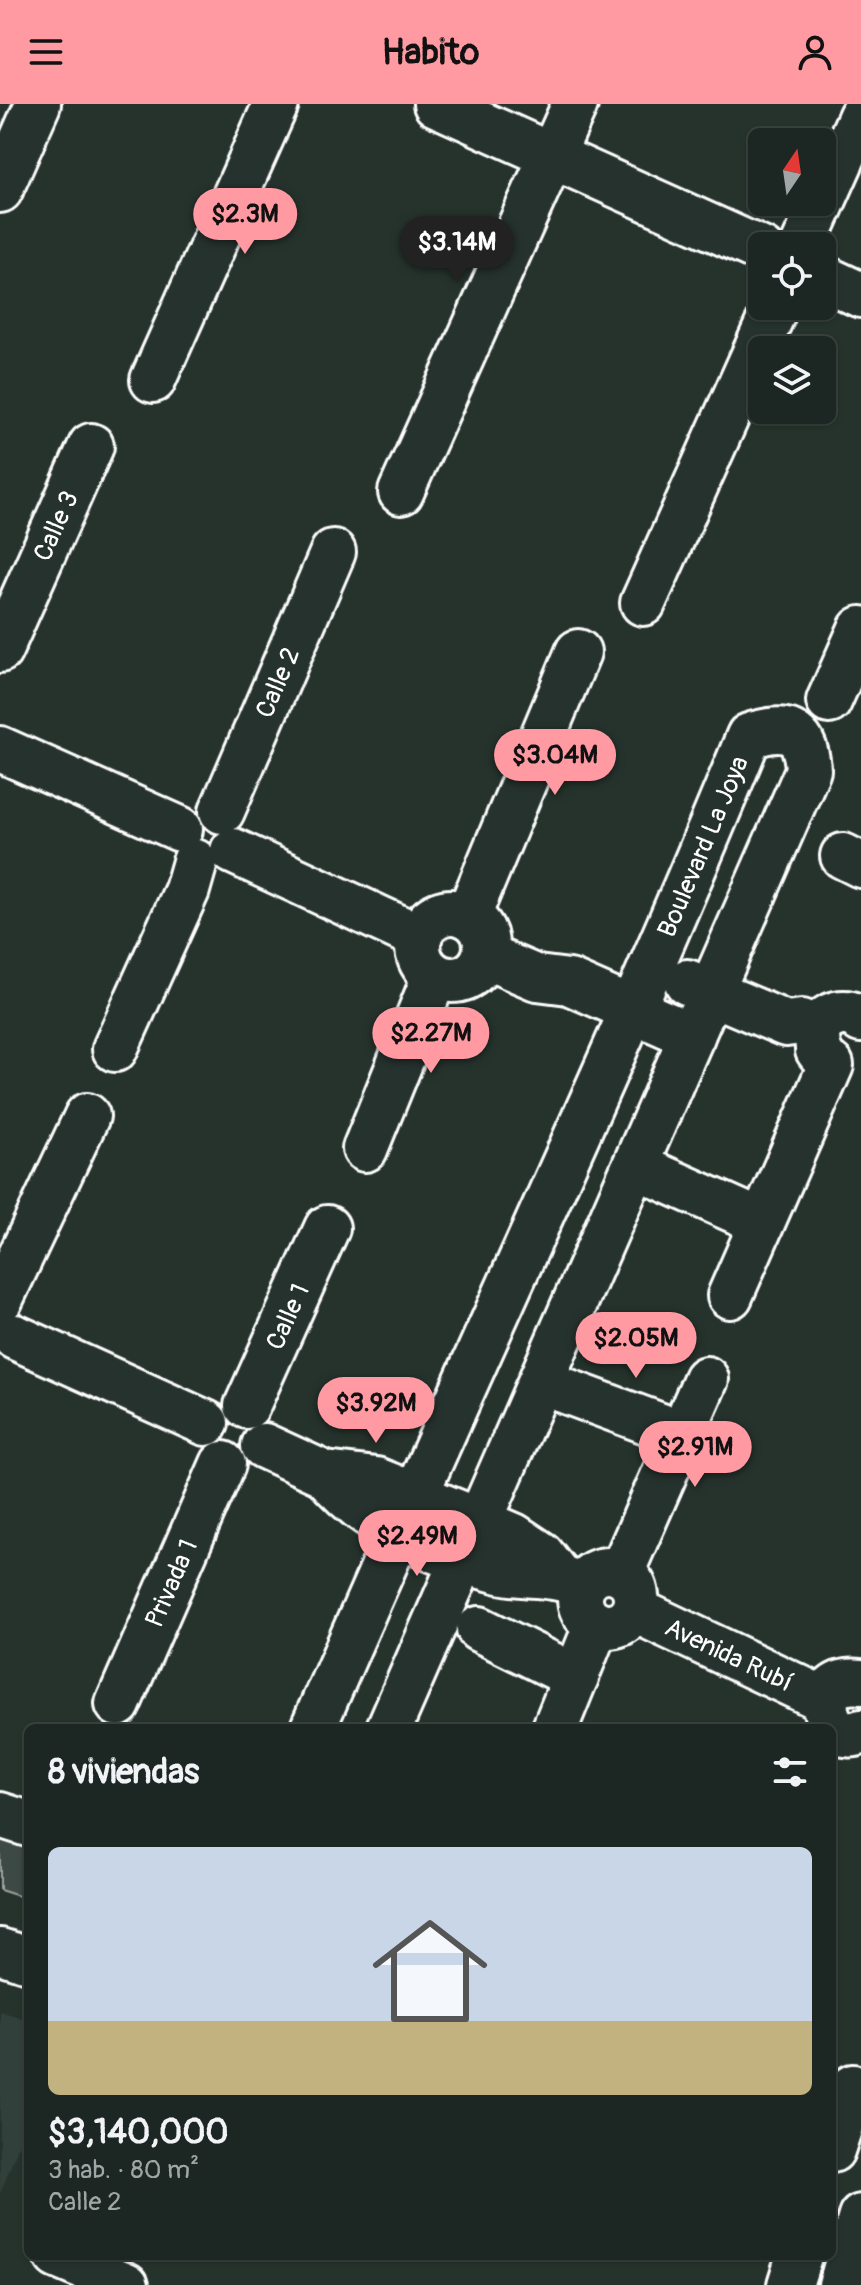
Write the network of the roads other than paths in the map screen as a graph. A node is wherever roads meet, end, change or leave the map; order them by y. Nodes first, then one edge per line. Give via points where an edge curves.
1 (38, 104) edge
2 (276, 104) edge
3 (436, 104) edge
4 (575, 104) edge
5 (861, 116) edge
6 (552, 156) junction
7 (0, 190) edge
8 (809, 232) edge
9 (748, 244) edge
10 (836, 283) edge
11 (861, 295) edge
12 (770, 320) edge
13 (153, 380) dead end
14 (91, 446) dead end
15 (401, 492) dead end
16 (333, 552) dead end
17 (643, 603) dead end
18 (861, 629) edge
19 (0, 650) edge
20 (578, 652) dead end
21 (829, 701) dead end
22 (0, 749) edge
23 (207, 838) junction
24 (468, 916) junction
25 (419, 937) junction
26 (485, 956) junction
27 (657, 959) junction
28 (435, 976) junction
29 (716, 983) junction
30 (628, 1022) junction
31 (841, 1031) edge
32 (687, 1047) junction
33 (115, 1049) dead end
34 (87, 1116) dead end
35 (365, 1149) dead end
36 (658, 1176) dead end
37 (761, 1222) junction
38 (327, 1228) dead end
39 (730, 1296) dead end
40 (4, 1322) edge
41 (706, 1379) dead end
42 (566, 1391) dead end
43 (247, 1406) junction
44 (206, 1423) junction
45 (682, 1434) junction
46 (264, 1446) junction
47 (223, 1464) junction
48 (325, 1474) junction
49 (414, 1493) junction
50 (397, 1533) junction
51 (471, 1540) junction
52 (599, 1594) junction
53 (479, 1629) dead end
54 (576, 1677) junction
55 (118, 1704) dead end
56 (843, 1718) edge
57 (315, 1724) edge
58 (391, 1724) edge
59 (557, 1724) edge
60 (0, 1815) edge
61 (24, 1823) edge
62 (0, 1951) edge
63 (24, 1959) edge
64 (849, 2085) edge
65 (836, 2135) edge
66 (836, 2212) edge
67 (861, 2219) edge
68 (67, 2260) edge
69 (798, 2260) edge
70 (126, 2285) edge
71 (790, 2285) edge
72 (841, 2285) edge

1 - 7 street
2 - 13 street
3 - 6 street
4 - 6 street
5 - 8 street
6 - 9 street
6 - 15 street
10 - 11 street
12 - 17 street
14 - 19 street, Calle 3
16 - 23 street, Calle 2
18 - 21 street
20 - 24 street
22 - 23 street
23 - 25 street
23 - 33 street, Calle 2
24 - 25 street via 438,914
24 - 26 street via 486,940
25 - 28 street via 418,952
26 - 28 street via 465,978
26 - 30 street via 537,978 569,982
27 - 29 street
27 - 29 street, Boulevard La Joya via 749,736 775,727 796,734 807,749 808,770
27 - 30 street, Boulevard La Joya
28 - 35 street
29 - 31 street via 794,1008
29 - 32 street, Boulevard La Joya
30 - 32 street
30 - 49 street, Boulevard La Joya
31 - 37 street
32 - 51 street, Boulevard La Joya
34 - 40 street
36 - 37 street
37 - 39 street
38 - 43 street, Calle 1
40 - 44 street
41 - 45 street
42 - 45 street
43 - 44 street via 231,1404 216,1410
43 - 46 street via 266,1430
44 - 47 street via 204,1439 210,1454
45 - 52 street
46 - 47 street via 255,1459 240,1466
46 - 48 street
47 - 55 street, Privada 1
48 - 49 street via 351,1474
48 - 50 street via 342,1494
49 - 50 street, Boulevard La Joya
49 - 51 street
50 - 51 street
50 - 57 street, Boulevard La Joya
51 - 52 street, Avenida Rubí via 502,1571
51 - 58 street, Boulevard La Joya
52 - 54 street
52 - 56 street, Avenida Rubí
53 - 54 street
54 - 59 street
60 - 61 street
62 - 63 street
64 - 65 street
66 - 67 street
67 - 72 street
68 - 70 street
69 - 71 street

